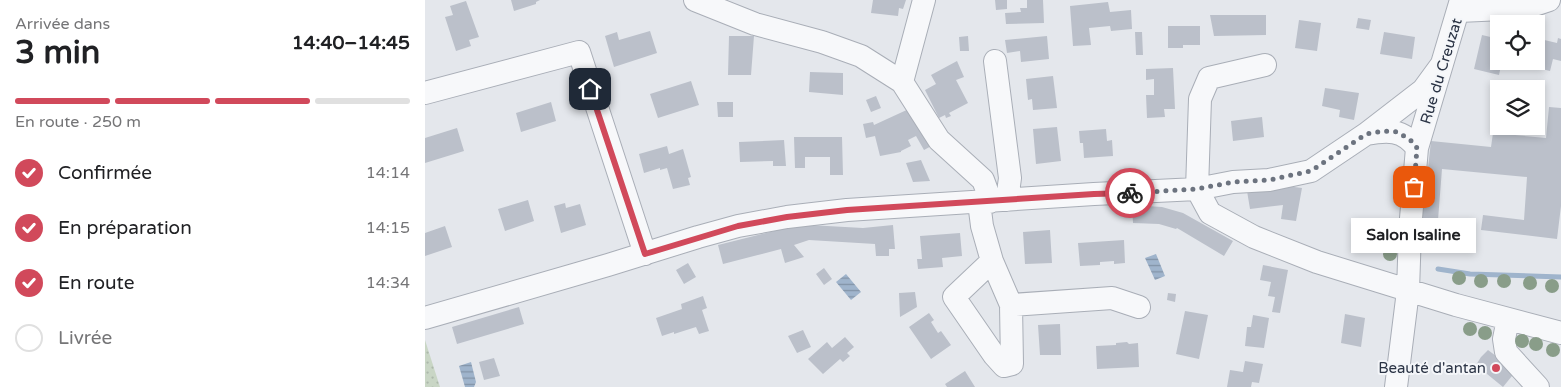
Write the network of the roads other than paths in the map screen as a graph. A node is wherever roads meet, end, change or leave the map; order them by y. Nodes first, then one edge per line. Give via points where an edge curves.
1 (695, 0) edge
2 (924, 0) edge
3 (1549, 0) edge
4 (1460, 6) edge
5 (995, 62) dead end
6 (1442, 64) junction
7 (1265, 66) dead end
8 (902, 82) junction
9 (425, 93) edge
10 (1366, 134) junction
11 (1417, 148) junction
12 (1197, 189) junction
13 (992, 201) junction
14 (645, 254) junction
15 (992, 261) junction
16 (1408, 291) junction
17 (1011, 305) junction
18 (1139, 307) dead end
19 (425, 318) edge
20 (1508, 319) junction
21 (1561, 333) edge
22 (1396, 387) edge
23 (1538, 387) edge

1 - 8 street via 755,24 861,56
2 - 8 street
3 - 4 street via 1525,8
4 - 6 street, Rue du Creuzat
5 - 13 street via 1010,178
6 - 10 street via 1423,90
6 - 11 street, Rue du Creuzat
7 - 12 street via 1209,78 1199,99
8 - 13 street via 939,140 983,180
9 - 14 street via 579,52
10 - 11 street via 1398,132
10 - 12 street via 1311,171
11 - 16 street, Rue du Creuzat
12 - 13 street
12 - 16 street via 1210,213 1254,237 1317,262
13 - 14 street via 787,217 738,226
13 - 15 street via 982,226
14 - 19 street
15 - 17 street
15 - 17 street via 954,296 1004,366 1012,364
16 - 20 street
16 - 22 street, Rue du Creuzat
17 - 18 street via 1112,298
20 - 21 street
20 - 23 street via 1504,333 1506,352

